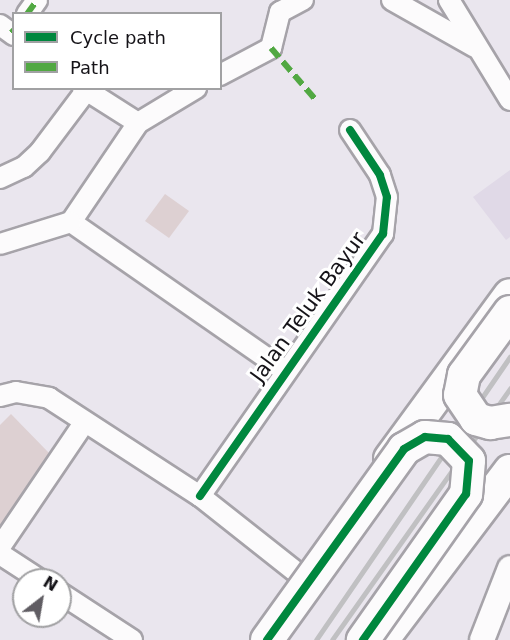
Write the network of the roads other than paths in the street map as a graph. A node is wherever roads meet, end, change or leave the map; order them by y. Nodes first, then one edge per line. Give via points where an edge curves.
1 (38, 0) edge
2 (303, 0) edge
3 (392, 0) edge
4 (449, 0) edge
5 (29, 12) edge
6 (477, 49) junction
7 (222, 74) edge
8 (85, 90) edge
9 (193, 90) edge
10 (510, 100) edge
11 (138, 123) junction
12 (350, 130) dead end
13 (0, 178) edge
14 (71, 222) junction
15 (0, 244) edge
16 (510, 295) edge
17 (510, 312) edge
18 (284, 370) junction
19 (0, 396) edge
20 (510, 420) edge
21 (84, 423) junction
22 (510, 471) edge
23 (200, 496) junction
24 (0, 548) edge
25 (0, 554) edge
26 (510, 567) edge
27 (22, 568) edge
28 (304, 578) junction
29 (72, 601) edge
30 (132, 640) edge
31 (259, 640) edge
32 (267, 640) edge
33 (363, 640) edge
34 (382, 640) edge
35 (482, 640) edge

1 - 5 street
2 - 7 street via 280,12 271,48
3 - 6 street
4 - 6 street
6 - 10 street
8 - 11 street
8 - 13 street via 40,152 24,167
9 - 11 street
11 - 14 street
12 - 18 street, Jalan Teluk Bayur via 380,175 387,197 383,234
14 - 15 street
14 - 18 street, Jalan Teluk Bayur
16 - 28 main road
17 - 20 main road, bridge via 464,375 460,395 476,418 490,423
18 - 23 street, Jalan Teluk Bayur
19 - 21 street via 16,392 49,398
21 - 23 street
21 - 24 street
22 - 34 main road
23 - 28 street
25 - 27 street
26 - 35 street
28 - 31 main road
29 - 30 street
32 - 33 main road, bridge via 404,449 425,437 448,439 468,461 466,494

